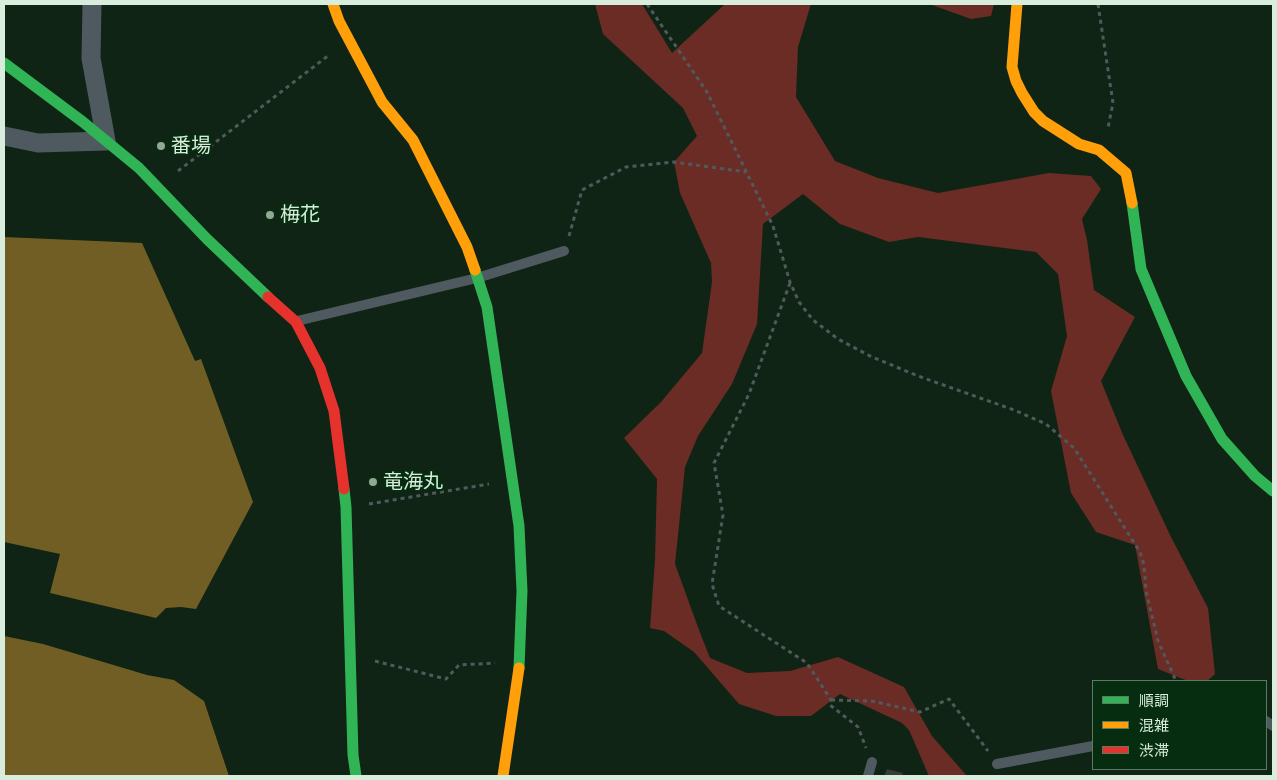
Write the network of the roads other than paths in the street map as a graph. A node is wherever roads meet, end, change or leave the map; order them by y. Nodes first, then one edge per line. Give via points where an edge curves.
1 (92, 4) edge
2 (333, 4) edge
3 (1017, 4) edge
4 (4, 63) edge
5 (4, 136) edge
6 (106, 141) junction
7 (564, 251) road end
8 (477, 278) junction
9 (296, 322) junction
10 (1273, 491) edge
11 (1092, 746) edge
12 (872, 762) road end
13 (997, 764) road end
14 (356, 776) edge
15 (504, 776) edge
16 (868, 776) edge

1 - 6 street via 91,58
2 - 8 street via 382,102 413,140 467,247
3 - 10 street via 1012,67 1022,93 1043,121 1078,144 1099,150 1126,173 1141,269 1186,376 1222,439
4 - 6 street
5 - 6 street via 38,143
6 - 9 street via 139,168 207,239
7 - 8 lane
8 - 9 lane
8 - 15 street via 486,307 519,526 522,591 520,662
9 - 14 street via 320,368 334,411 346,507
11 - 13 lane
12 - 16 lane

